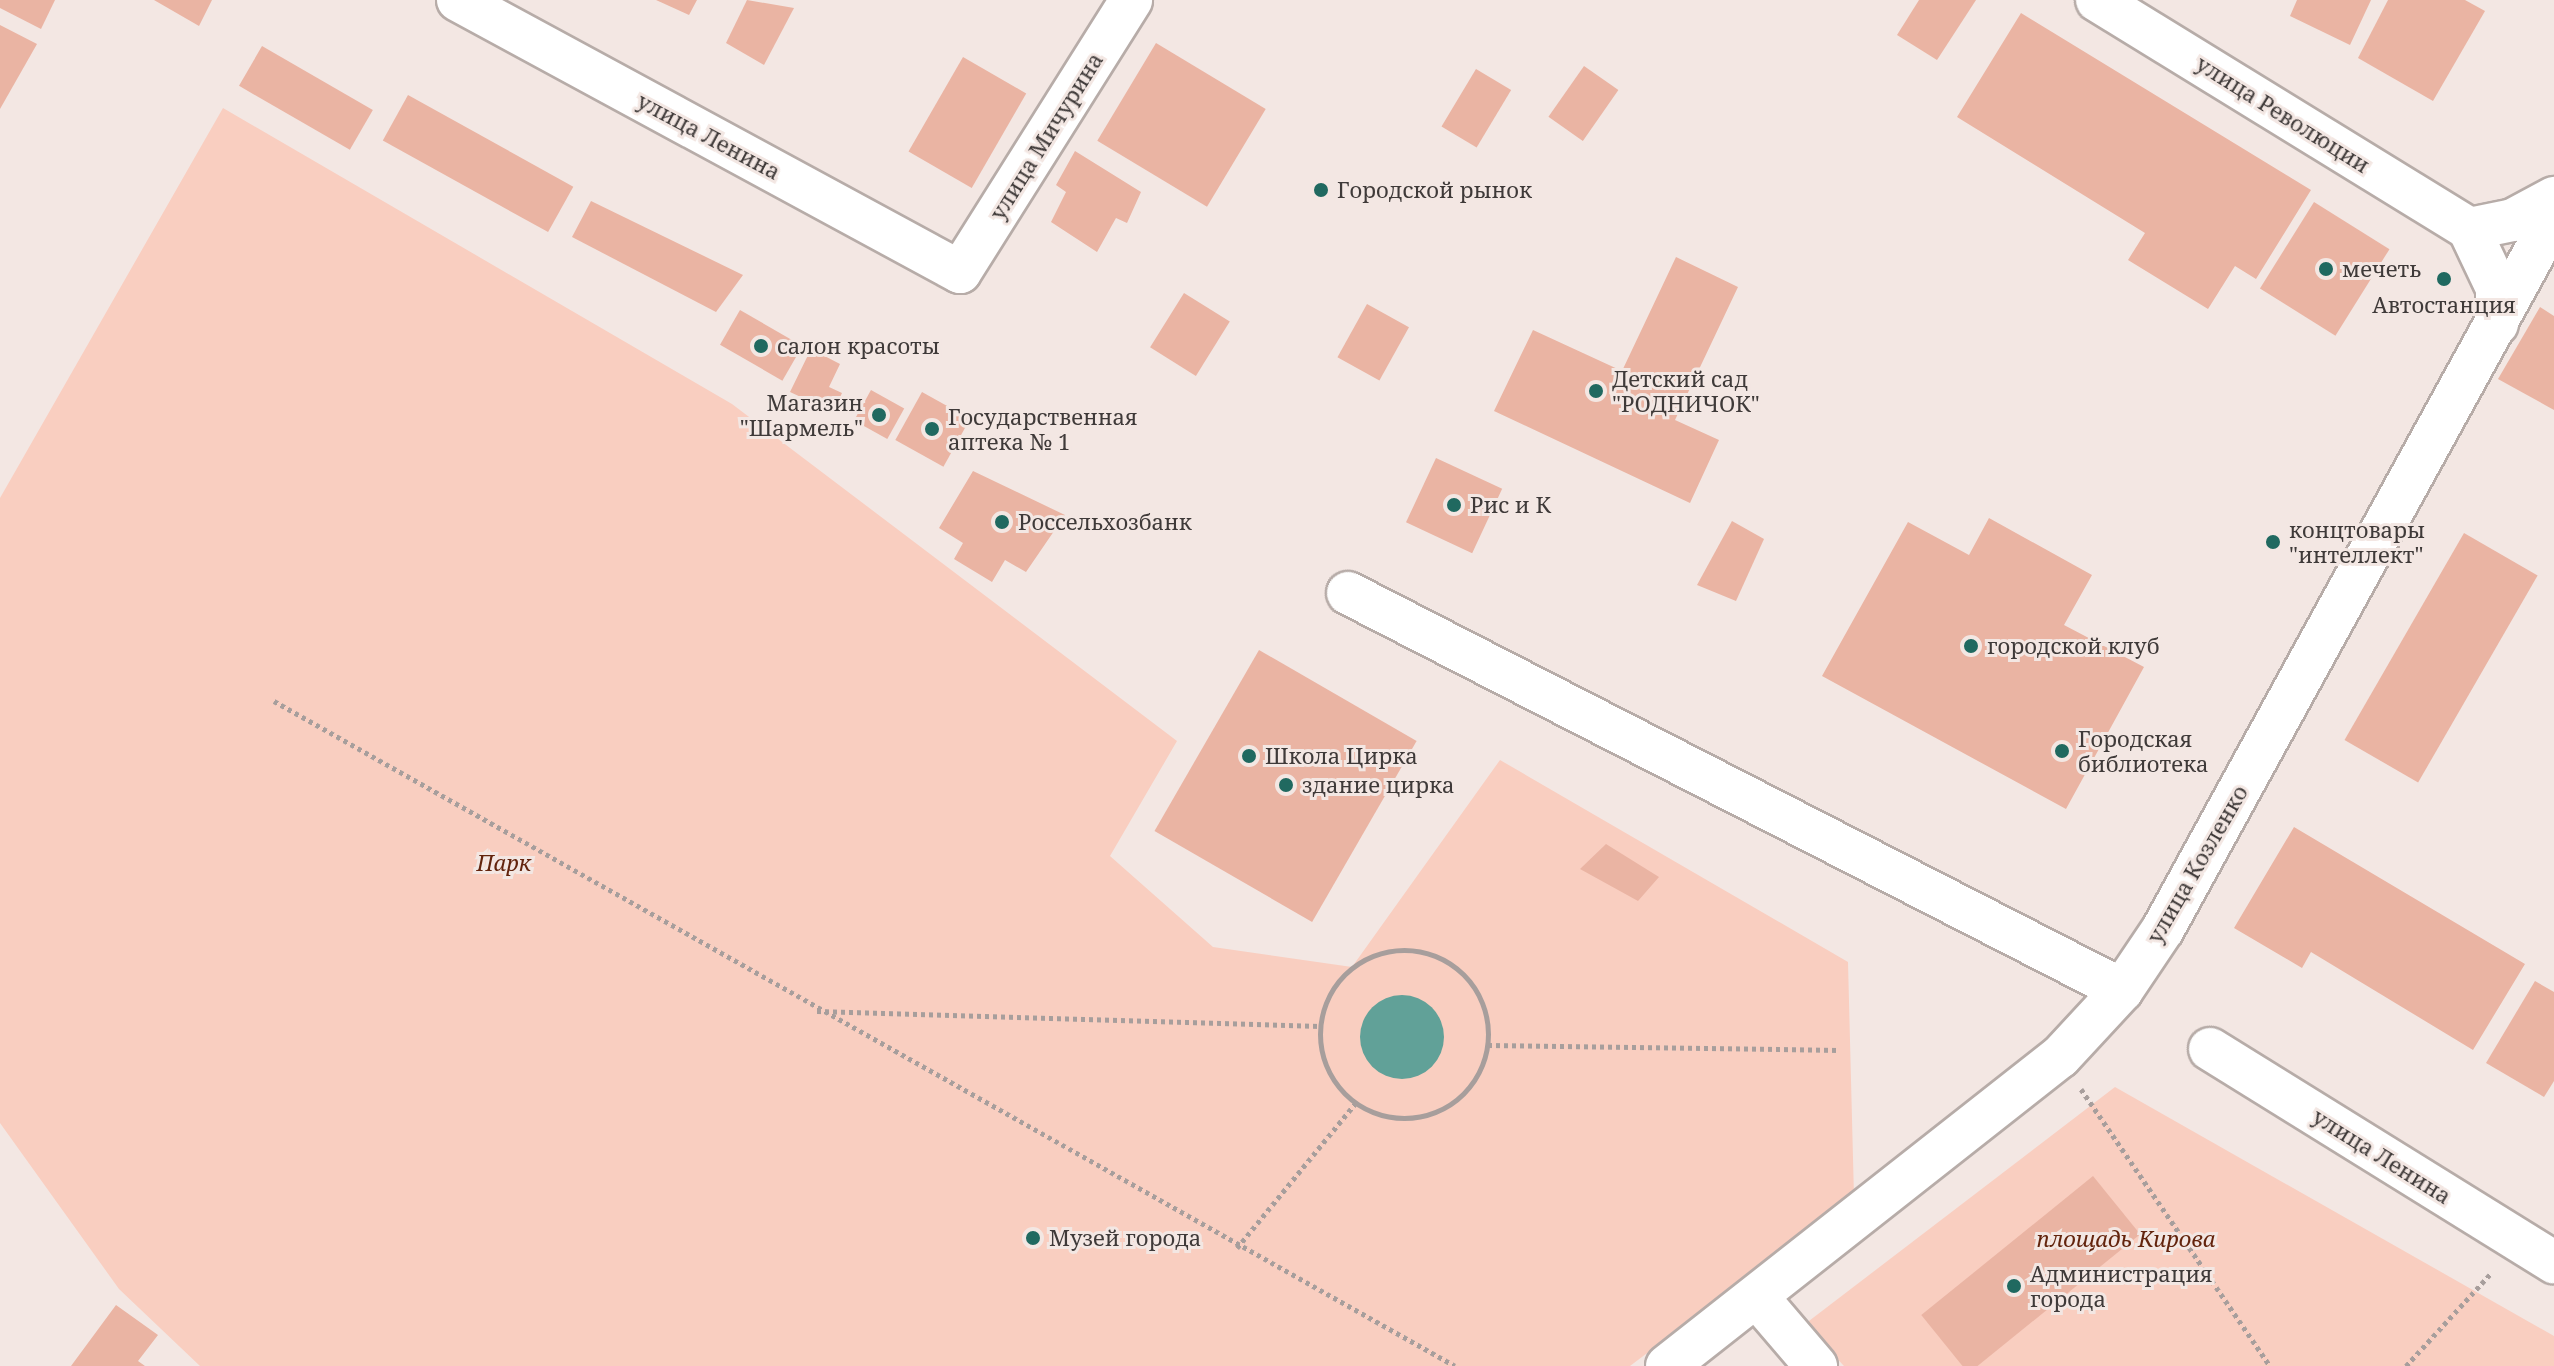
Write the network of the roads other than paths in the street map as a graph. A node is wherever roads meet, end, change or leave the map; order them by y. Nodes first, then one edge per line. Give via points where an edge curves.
1 (458, 0) edge
2 (1131, 0) edge
3 (2097, 0) edge
4 (2554, 198) edge
5 (2554, 217) edge
6 (2469, 229) junction
7 (960, 272) joint
8 (2540, 275) edge
9 (2497, 324) junction
10 (1348, 593) dead end
11 (2122, 990) junction
12 (2210, 1049) dead end
13 (2538, 1252) edge
14 (1757, 1297) junction
15 (1667, 1366) edge
16 (1816, 1366) edge

1 - 7 street, улица Ленина
2 - 7 street, улица Мичурина
3 - 6 street, улица Революции
4 - 6 street via 2513,220
5 - 8 street, улица Козленко
6 - 9 street via 2497,288
8 - 9 street, улица Козленко
9 - 11 street, улица Козленко via 2163,929
10 - 11 street
11 - 14 street, улица Козленко via 2060,1057
12 - 13 street, улица Ленина
14 - 15 street, улица Козленко
14 - 16 street

